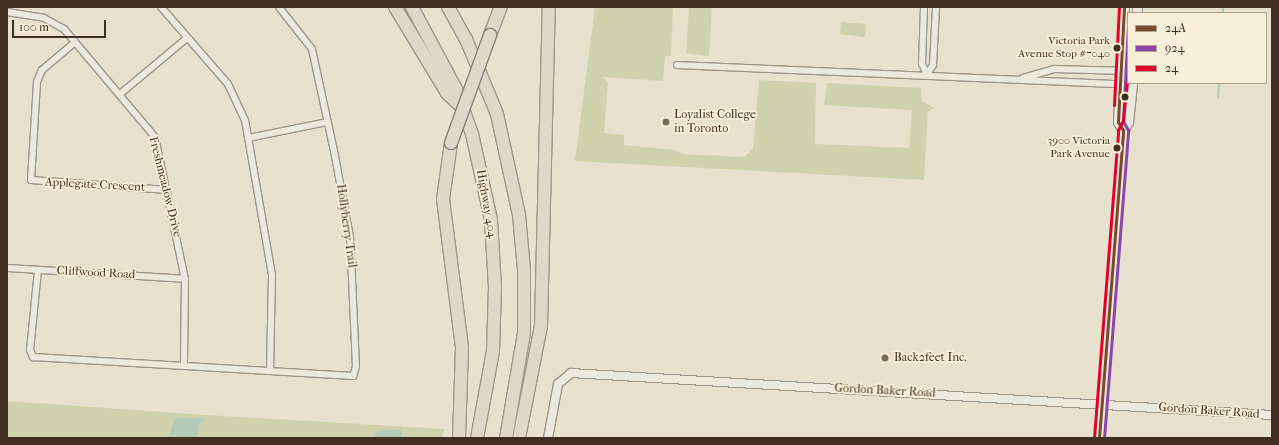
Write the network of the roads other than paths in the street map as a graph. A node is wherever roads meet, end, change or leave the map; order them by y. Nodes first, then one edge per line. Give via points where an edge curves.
1 (161, 7) edge
2 (279, 7) edge
3 (395, 7) edge
4 (412, 7) edge
5 (448, 7) edge
6 (501, 7) edge
7 (549, 7) edge
8 (924, 7) edge
9 (936, 7) edge
10 (1124, 7) edge
11 (7, 12) edge
12 (187, 38) junction
13 (74, 43) junction
14 (677, 65) dead end
15 (1124, 71) edge
16 (927, 74) junction
17 (1013, 80) junction
18 (1119, 84) junction
19 (1132, 84) edge
20 (120, 94) junction
21 (463, 108) junction
22 (327, 122) junction
23 (1123, 130) junction
24 (248, 138) junction
25 (168, 190) junction
26 (7, 268) edge
27 (38, 270) junction
28 (185, 279) junction
29 (184, 366) junction
30 (270, 370) junction
31 (1101, 404) junction
32 (1272, 415) edge
33 (459, 438) edge
34 (477, 438) edge
35 (506, 438) edge
36 (519, 438) edge
37 (548, 438) edge
38 (1099, 438) edge

1 - 12 street
2 - 22 street, Hollyberry Trail via 311,48
3 - 21 highway via 447,93
4 - 21 highway, Highway 404 via 446,65
5 - 35 highway via 466,39 497,114 519,215 524,333
6 - 33 highway, bridge via 451,142 443,199 462,348
7 - 36 highway via 541,326
8 - 16 street via 922,64
9 - 16 street via 934,65
10 - 15 main road
11 - 13 street, Freshmeadow Drive via 44,18 64,29
12 - 20 street
12 - 24 street via 236,96
13 - 20 street, Freshmeadow Drive
13 - 25 street, Applegate Crescent via 42,70 37,82 31,180
14 - 16 street via 812,73
15 - 17 street via 1055,69
15 - 18 main road
16 - 17 street
17 - 18 street
18 - 19 street
18 - 23 main road via 1118,122
19 - 23 main road via 1128,122
20 - 25 street, Freshmeadow Drive via 155,137
21 - 34 highway, Highway 404 via 491,220 495,287 493,351
22 - 24 street
22 - 30 street, Hollyberry Trail via 350,236 355,372 348,376
23 - 31 main road
24 - 30 street via 272,275
25 - 28 street, Freshmeadow Drive
26 - 27 street, Cliffwood Road
27 - 28 street, Cliffwood Road
27 - 29 street, Hollyberry Trail via 30,356
28 - 29 street, Freshmeadow Drive
29 - 30 street, Hollyberry Trail
31 - 32 street, Gordon Baker Road
31 - 37 street, Gordon Baker Road via 571,373 558,384
31 - 38 main road

